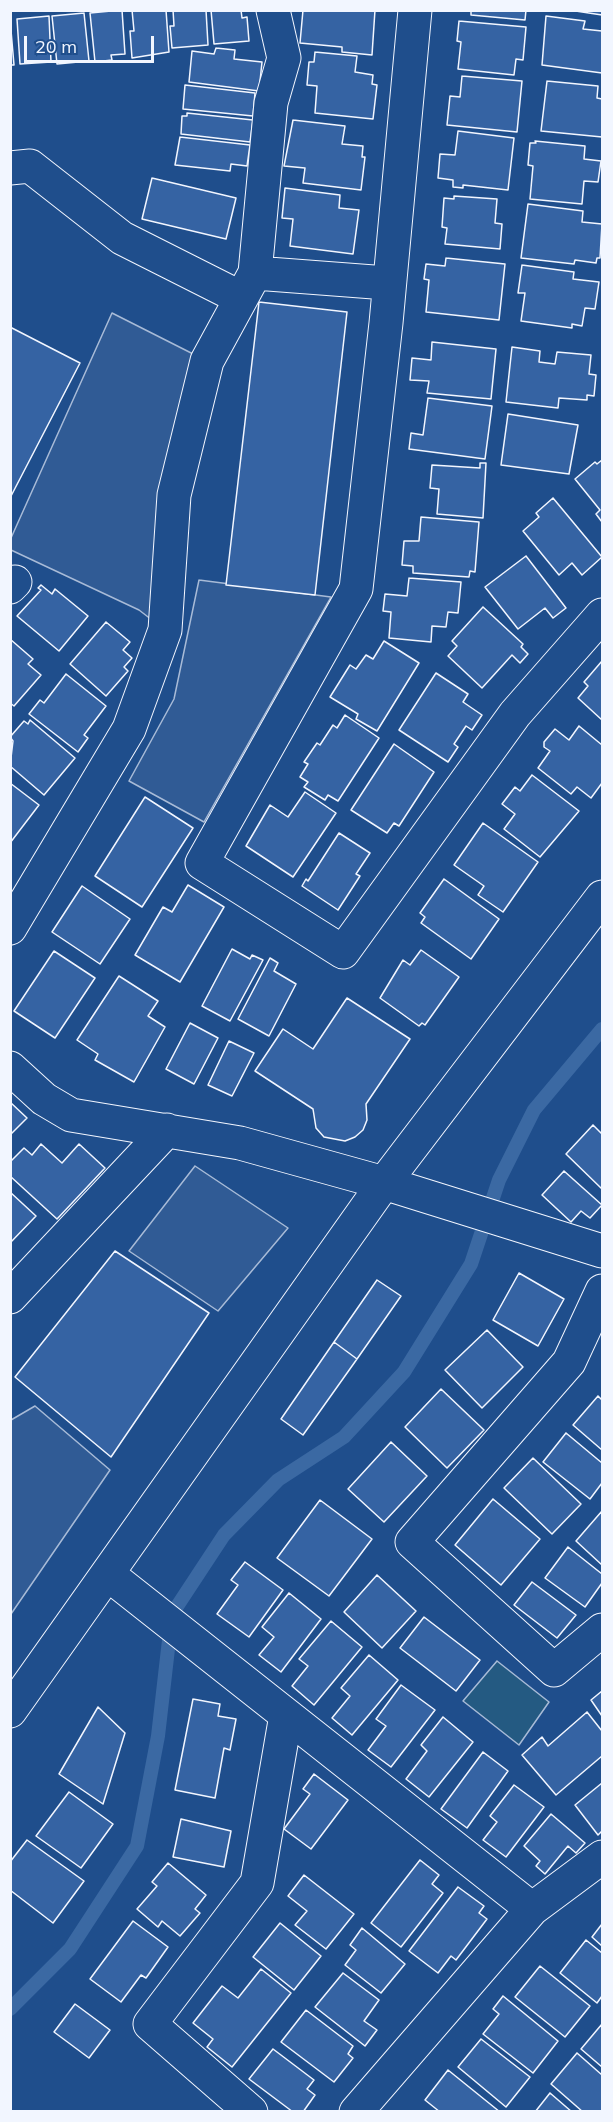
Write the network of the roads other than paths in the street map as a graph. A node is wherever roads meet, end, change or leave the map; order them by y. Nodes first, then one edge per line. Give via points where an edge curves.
1 (273, 10) edge
2 (416, 10) edge
3 (10, 168) edge
4 (387, 283) junction
5 (248, 286) junction
6 (603, 615) edge
7 (603, 897) edge
8 (10, 928) edge
9 (10, 1068) edge
10 (166, 1130) junction
11 (384, 1183) junction
12 (603, 1251) edge
13 (603, 1291) edge
14 (10, 1297) edge
15 (109, 1575) junction
16 (603, 1630) edge
17 (10, 1711) edge
18 (286, 1715) junction
19 (603, 1857) edge
20 (532, 1910) junction
21 (251, 2112) edge
22 (356, 2112) edge

1 - 5 street via 284,58 271,103
2 - 4 street
3 - 5 street via 30,166 122,238
4 - 5 street
4 - 6 street via 356,589 202,863 343,952 515,714
5 - 8 street via 207,361 174,495 165,630 129,729
7 - 11 street
9 - 10 street via 44,1099 71,1115
10 - 11 street via 240,1143
10 - 14 street
11 - 12 street
11 - 15 street
13 - 16 street via 569,1362 412,1542 555,1670
15 - 17 street
15 - 18 street
18 - 20 street
18 - 21 street via 257,1883 150,2024
19 - 20 street
20 - 22 street

